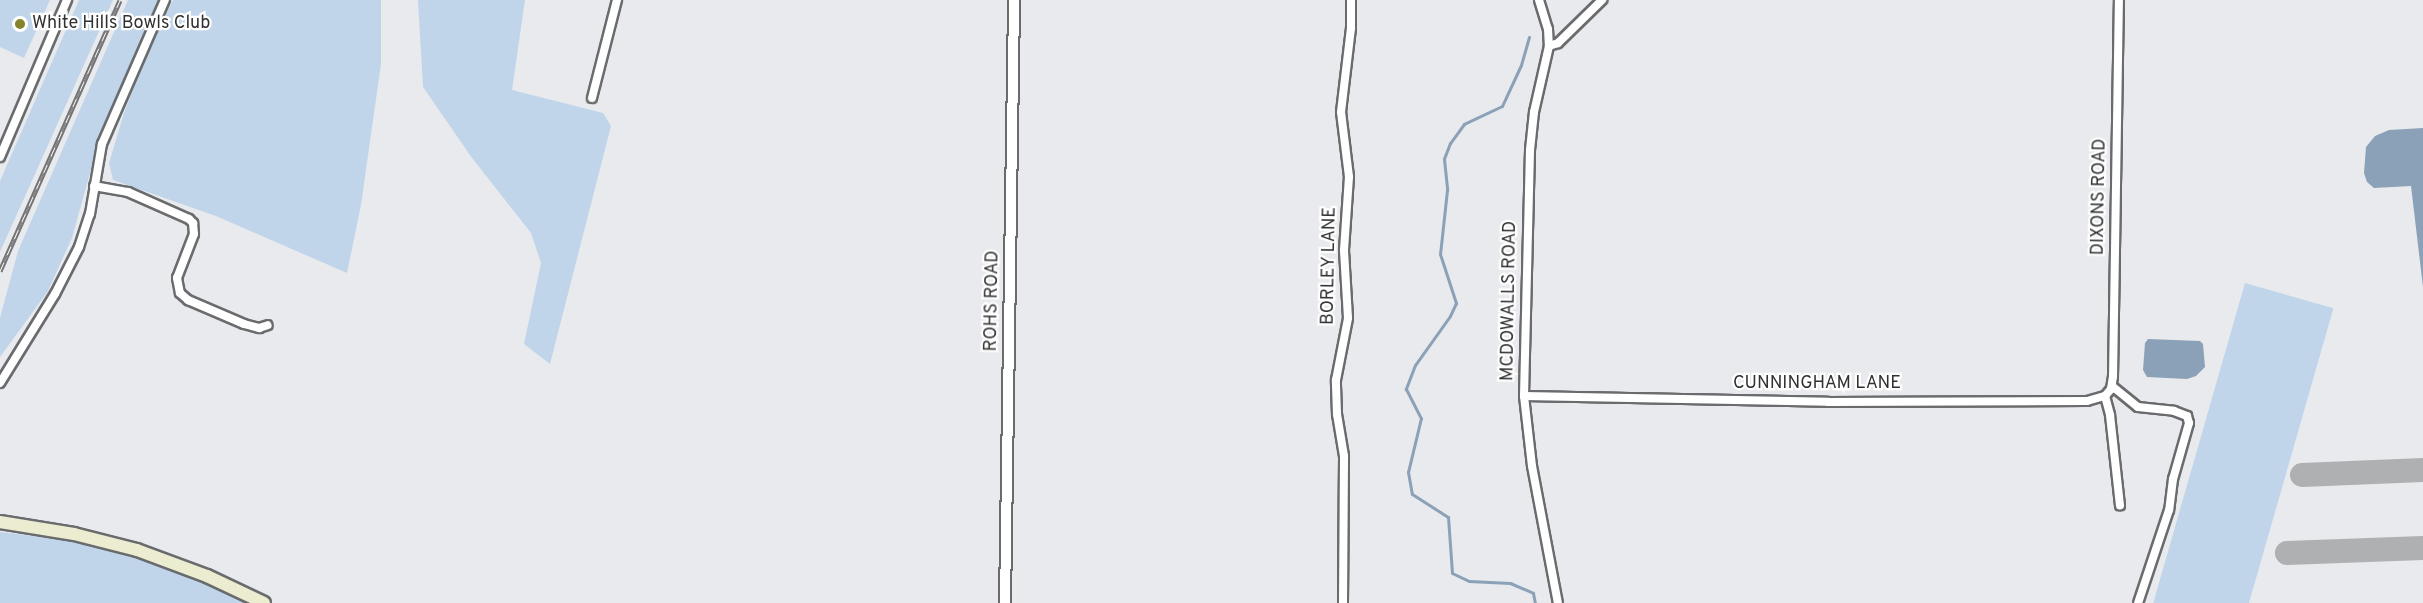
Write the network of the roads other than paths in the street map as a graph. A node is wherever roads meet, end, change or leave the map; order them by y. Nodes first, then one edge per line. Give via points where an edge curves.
1 (67, 0) edge
2 (165, 0) edge
3 (617, 0) edge
4 (1014, 0) edge
5 (1351, 0) edge
6 (1539, 0) edge
7 (1602, 0) edge
8 (2119, 0) edge
9 (1549, 46) junction
10 (592, 98) dead end
11 (0, 157) edge
12 (94, 186) junction
13 (268, 325) dead end
14 (0, 383) edge
15 (2109, 392) junction
16 (1524, 396) junction
17 (2120, 505) dead end
18 (0, 522) edge
19 (264, 603) edge
20 (1005, 603) edge
21 (1343, 603) edge
22 (1558, 603) edge
23 (2138, 603) edge

1 - 11 street
2 - 12 street via 102,144
3 - 10 street
4 - 20 street, ROHS ROAD
5 - 21 street, BORLEY LANE via 1341,112 1348,177 1344,250 1348,318 1336,380 1344,456
6 - 9 street, MCDOWALLS ROAD
7 - 9 street via 1558,43
8 - 15 street, DIXONS ROAD
9 - 16 street, MCDOWALLS ROAD via 1530,150
12 - 13 street via 128,192 189,219 194,234 177,278 180,293 244,324 259,328
12 - 14 street via 75,258
15 - 16 street, CUNNINGHAM LANE via 2087,400 1828,402
15 - 17 street, DIXONS ROAD
15 - 23 street via 2138,407 2187,416 2189,423 2173,479 2169,510
16 - 22 street, MCDOWALLS ROAD via 1532,466
18 - 19 main road via 74,534 137,550

